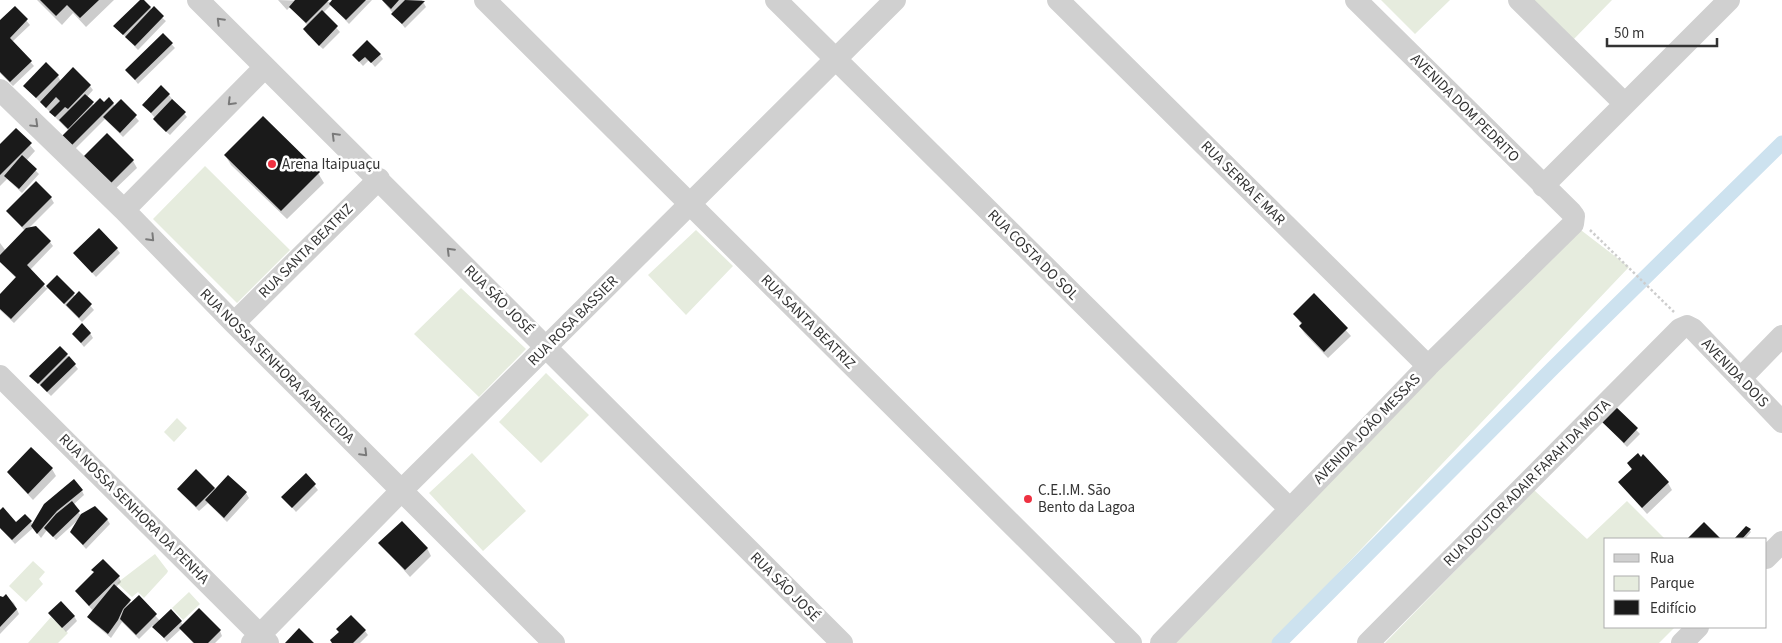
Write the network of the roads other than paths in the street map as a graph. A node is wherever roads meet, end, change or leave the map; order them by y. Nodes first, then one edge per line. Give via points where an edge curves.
1 (198, 0) edge
2 (485, 0) edge
3 (776, 0) edge
4 (895, 0) edge
5 (1058, 0) edge
6 (1356, 0) edge
7 (1519, 0) edge
8 (1729, 0) edge
9 (836, 59) junction
10 (265, 67) junction
11 (0, 90) edge
12 (1624, 103) junction
13 (379, 179) junction
14 (1543, 186) junction
15 (690, 205) junction
16 (124, 210) junction
17 (1574, 216) joint
18 (234, 323) junction
19 (1686, 326) joint
20 (1782, 336) edge
21 (546, 348) junction
22 (1428, 366) junction
23 (0, 376) edge
24 (1741, 378) junction
25 (1782, 422) edge
26 (402, 490) junction
27 (1290, 509) junction
28 (1782, 542) edge
29 (1767, 557) edge
30 (1697, 628) edge
31 (260, 640) edge
32 (554, 643) edge
33 (842, 643) edge
34 (1131, 643) edge
35 (1161, 643) edge
36 (1368, 643) edge
37 (1682, 643) edge

10 -> 1 street, RUA SÃO JOSÉ
2 - 15 street, RUA SANTA BEATRIZ
3 - 9 street, RUA COSTA DO SOL
4 - 9 street, RUA ROSA BASSIER
5 - 22 street, RUA SERRA E MAR
6 - 14 street, AVENIDA DOM PEDRITO
7 - 12 street
8 - 12 street
9 - 15 street, RUA ROSA BASSIER
9 - 27 street, RUA COSTA DO SOL
13 -> 10 street, RUA SÃO JOSÉ
10 -> 16 street
11 -> 16 street, RUA NOSSA SENHORA APARECIDA
12 - 14 street
13 - 18 street, RUA SANTA BEATRIZ
21 -> 13 street, RUA SÃO JOSÉ
14 - 17 street, AVENIDA DOM PEDRITO
15 - 21 street, RUA ROSA BASSIER
15 - 34 street, RUA SANTA BEATRIZ
16 -> 18 street, RUA NOSSA SENHORA APARECIDA
17 - 22 street, AVENIDA JOÃO MESSAS via 1572,224
18 -> 26 street, RUA NOSSA SENHORA APARECIDA
19 - 24 street, AVENIDA DOIS
19 - 36 street, RUA DOUTOR ADAIR FARAH DA MOTA
20 - 24 street
21 - 26 street, RUA ROSA BASSIER
21 - 33 street, RUA SÃO JOSÉ
22 - 27 street, AVENIDA JOÃO MESSAS
23 - 31 street, RUA NOSSA SENHORA DA PENHA
24 - 25 street, AVENIDA DOIS
26 - 31 street, RUA ROSA BASSIER
26 - 32 street, RUA NOSSA SENHORA APARECIDA
27 - 35 street, AVENIDA JOÃO MESSAS
28 - 29 street
30 - 37 street

